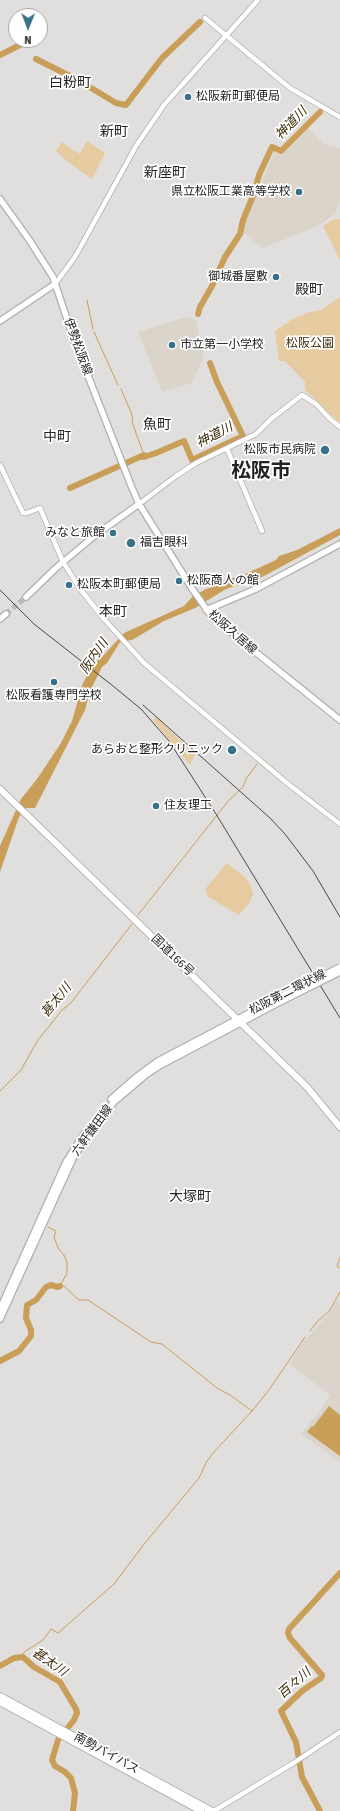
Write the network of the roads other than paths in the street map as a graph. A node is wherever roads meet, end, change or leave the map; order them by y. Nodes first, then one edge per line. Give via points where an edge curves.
1 (258, 0) edge
2 (205, 18) dead end
3 (226, 36) junction
4 (340, 117) edge
5 (0, 199) edge
6 (55, 284) junction
7 (0, 321) edge
8 (340, 427) edge
9 (227, 449) junction
10 (0, 466) edge
11 (139, 504) junction
12 (262, 531) dead end
13 (340, 544) edge
14 (63, 562) junction
15 (26, 597) tunnel mouth
16 (205, 609) junction
17 (6, 614) tunnel mouth
18 (0, 619) edge
19 (340, 720) edge
20 (0, 789) edge
21 (340, 824) edge
22 (340, 967) edge
23 (340, 972) edge
24 (275, 1002) junction
25 (239, 1021) junction
26 (340, 1127) edge
27 (0, 1309) edge
28 (0, 1319) edge
29 (0, 1696) edge
30 (0, 1702) edge
31 (340, 1732) edge
32 (64, 1733) junction
33 (201, 1811) edge
34 (213, 1811) edge

1 - 3 street
2 - 3 street
3 - 4 street via 290,88
3 - 6 street via 164,105 136,146 77,253
5 - 6 main road, 伊勢松阪線 via 30,241
6 - 7 main road
6 - 11 main road, 伊勢松阪線
8 - 9 street via 316,404 302,395 256,434
9 - 11 street via 176,476
9 - 12 street
10 - 14 street via 22,513 40,508
11 - 14 main road
11 - 16 main road, 松阪久居線
13 - 16 main road via 256,589
14 - 15 main road
14 - 21 street via 91,604 151,669 205,716
16 - 19 main road, 松阪久居線 via 260,657
17 - 18 main road
20 - 25 highway, 国道166号
22 - 24 main road, 松阪第二環状線, bridge
23 - 24 main road, 松阪第二環状線, bridge
24 - 25 main road, 松阪第二環状線
25 - 26 highway, 国道166号 via 307,1086
25 - 27 main road, 六軒鎌田線 via 174,1052 147,1069 126,1085 97,1116 66,1162
25 - 28 main road, 六軒鎌田線 via 147,1074 114,1102 101,1117 74,1156
29 - 32 highway, 南勢バイパス
30 - 32 highway, 南勢バイパス
31 - 34 street
32 - 33 highway, 南勢バイパス
32 - 34 highway, 南勢バイパス

